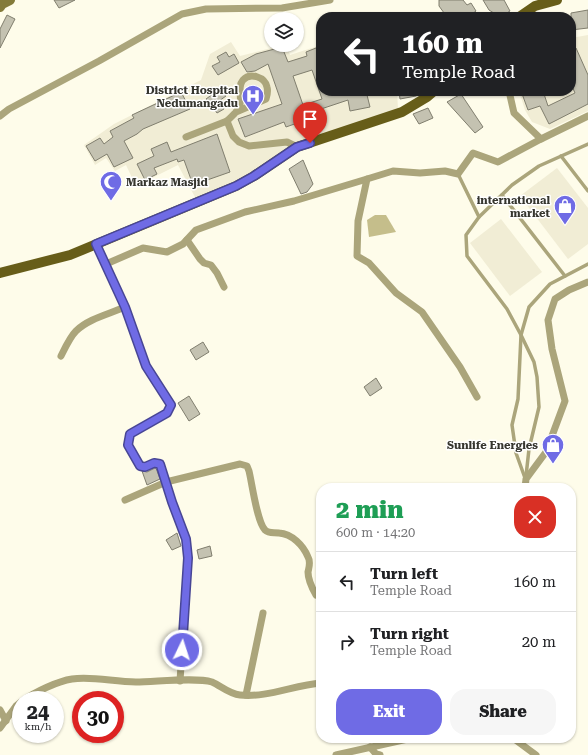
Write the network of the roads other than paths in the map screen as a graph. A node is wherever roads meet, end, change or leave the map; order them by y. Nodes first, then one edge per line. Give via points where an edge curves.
1 (10, 0) edge
2 (330, 0) edge
3 (557, 0) edge
4 (535, 3) edge
5 (282, 4) edge
6 (0, 7) edge
7 (525, 12) edge
8 (428, 96) edge
9 (510, 96) edge
10 (236, 112) junction
11 (0, 116) edge
12 (588, 116) edge
13 (227, 121) junction
14 (186, 137) dead end
15 (541, 138) junction
16 (588, 144) edge
17 (297, 147) junction
18 (561, 156) junction
19 (458, 174) junction
20 (367, 179) junction
21 (588, 191) edge
22 (502, 195) junction
23 (479, 217) junction
24 (187, 240) junction
25 (96, 244) junction
26 (106, 264) junction
27 (588, 264) edge
28 (0, 273) edge
29 (565, 276) junction
30 (588, 282) edge
31 (224, 287) dead end
32 (125, 307) junction
33 (521, 335) junction
34 (62, 356) dead end
35 (477, 397) dead end
36 (526, 480) junction
37 (166, 482) junction
38 (526, 483) edge
39 (125, 500) dead end
40 (316, 595) dead end
41 (263, 613) dead end
42 (180, 681) junction
43 (316, 683) edge
44 (43, 691) edge
45 (246, 694) junction
46 (0, 710) edge
47 (12, 712) edge
48 (6, 721) junction
49 (0, 728) edge
50 (389, 743) edge
51 (520, 743) edge
52 (370, 747) junction
53 (336, 755) edge
54 (380, 755) edge
55 (536, 755) edge

1 - 6 main road
2 - 5 street
3 - 4 main road
4 - 7 main road
5 - 11 street via 206,9 182,14
8 - 17 main road via 402,112
9 - 15 street via 514,113
10 - 10 street via 240,105 242,82 246,77 261,78 268,88 266,100
10 - 13 street
12 - 15 street
13 - 14 street
13 - 17 street via 233,136 249,146 287,142
15 - 19 street via 498,162 473,153
16 - 18 lane
17 - 25 main road via 236,186
18 - 21 lane
18 - 22 lane via 539,166
19 - 20 street via 445,171 420,174 393,171
19 - 23 lane
20 - 24 street via 294,201 245,212 196,230
20 - 35 street via 358,221 357,256 369,263 396,293 422,312 460,367
22 - 23 lane
22 - 29 lane
23 - 33 lane via 466,235 467,256 507,309
24 - 26 street via 167,252 143,248
24 - 31 street via 200,259 211,265
25 - 26 street
25 - 28 main road via 70,255
26 - 32 street
27 - 29 lane
29 - 33 lane via 550,284 529,307
30 - 36 street via 555,299 548,320 552,349 565,400 546,452
32 - 34 street via 91,321 76,331
32 - 37 street via 146,366 171,405 167,413 130,434 128,445 140,466 160,464
33 - 36 lane via 518,400 512,425 516,453
33 - 36 lane via 534,362 539,407 529,449
36 - 38 street
37 - 39 street
37 - 40 street via 240,464 247,466 260,521 265,530 296,539 309,557 308,573
37 - 42 street via 186,539 188,558
41 - 45 street
42 - 44 street via 70,679
42 - 45 street via 212,682 224,690 239,695
43 - 45 street via 278,692
46 - 48 street
47 - 48 street
48 - 49 street
50 - 52 street
51 - 55 street
52 - 53 street
52 - 54 street

